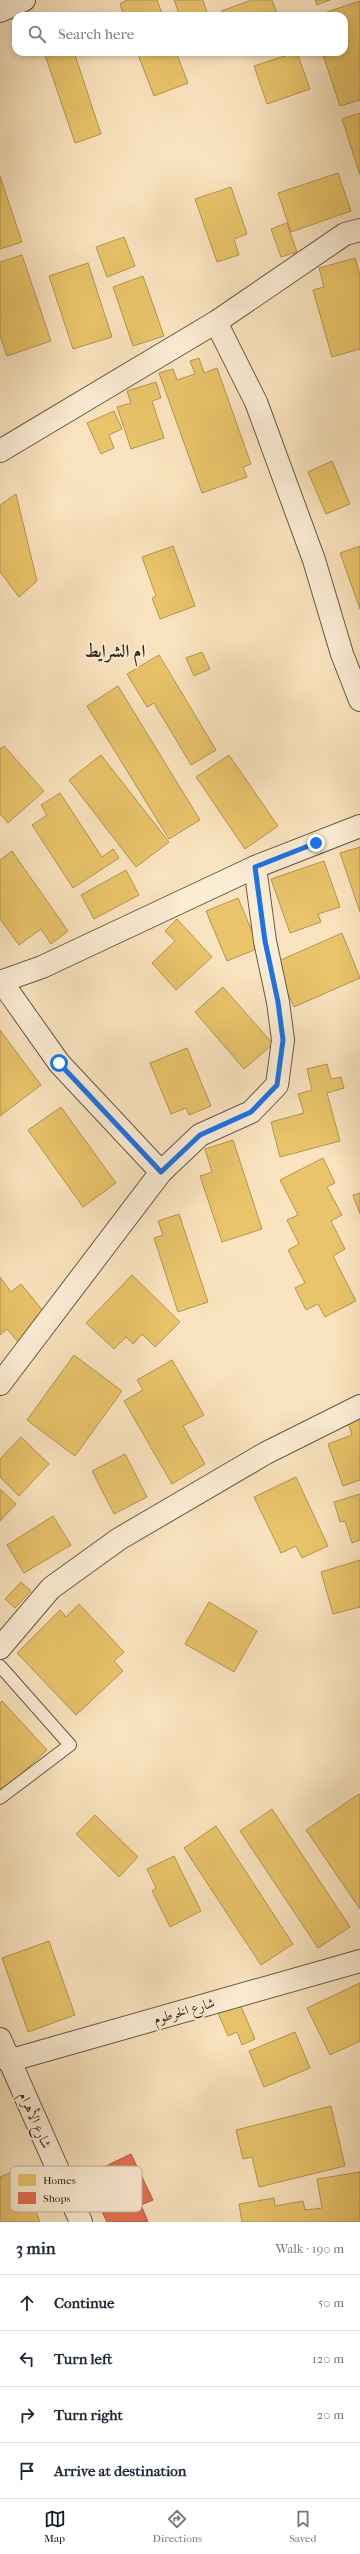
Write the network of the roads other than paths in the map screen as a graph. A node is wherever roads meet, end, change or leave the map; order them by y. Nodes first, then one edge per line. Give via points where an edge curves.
1 (24, 0) edge
2 (0, 11) edge
3 (360, 230) edge
4 (216, 322) junction
5 (0, 451) edge
6 (360, 700) edge
7 (360, 826) edge
8 (255, 867) junction
9 (0, 982) edge
10 (161, 1172) junction
11 (0, 1384) edge
12 (360, 1406) edge
13 (0, 1648) edge
14 (0, 1666) edge
15 (0, 1798) edge
16 (360, 1961) edge
17 (0, 2039) edge
18 (8, 2061) junction
19 (56, 2166) edge
20 (76, 2212) edge
21 (81, 2222) edge

1 - 2 street
3 - 4 street via 345,234
4 - 5 street
4 - 6 street via 256,402 314,560 342,654
7 - 8 street
8 - 9 street via 42,967
8 - 10 street via 283,1040 277,1085 251,1112 200,1135
9 - 10 street via 59,1063
10 - 11 street
12 - 13 street via 266,1453 119,1539 51,1588
14 - 15 lane via 70,1745
16 - 18 street, شارع الخرطوم
17 - 18 street, شارع الأهرام
18 - 19 street, شارع الأهرام
20 - 21 street, شارع الأهرام

